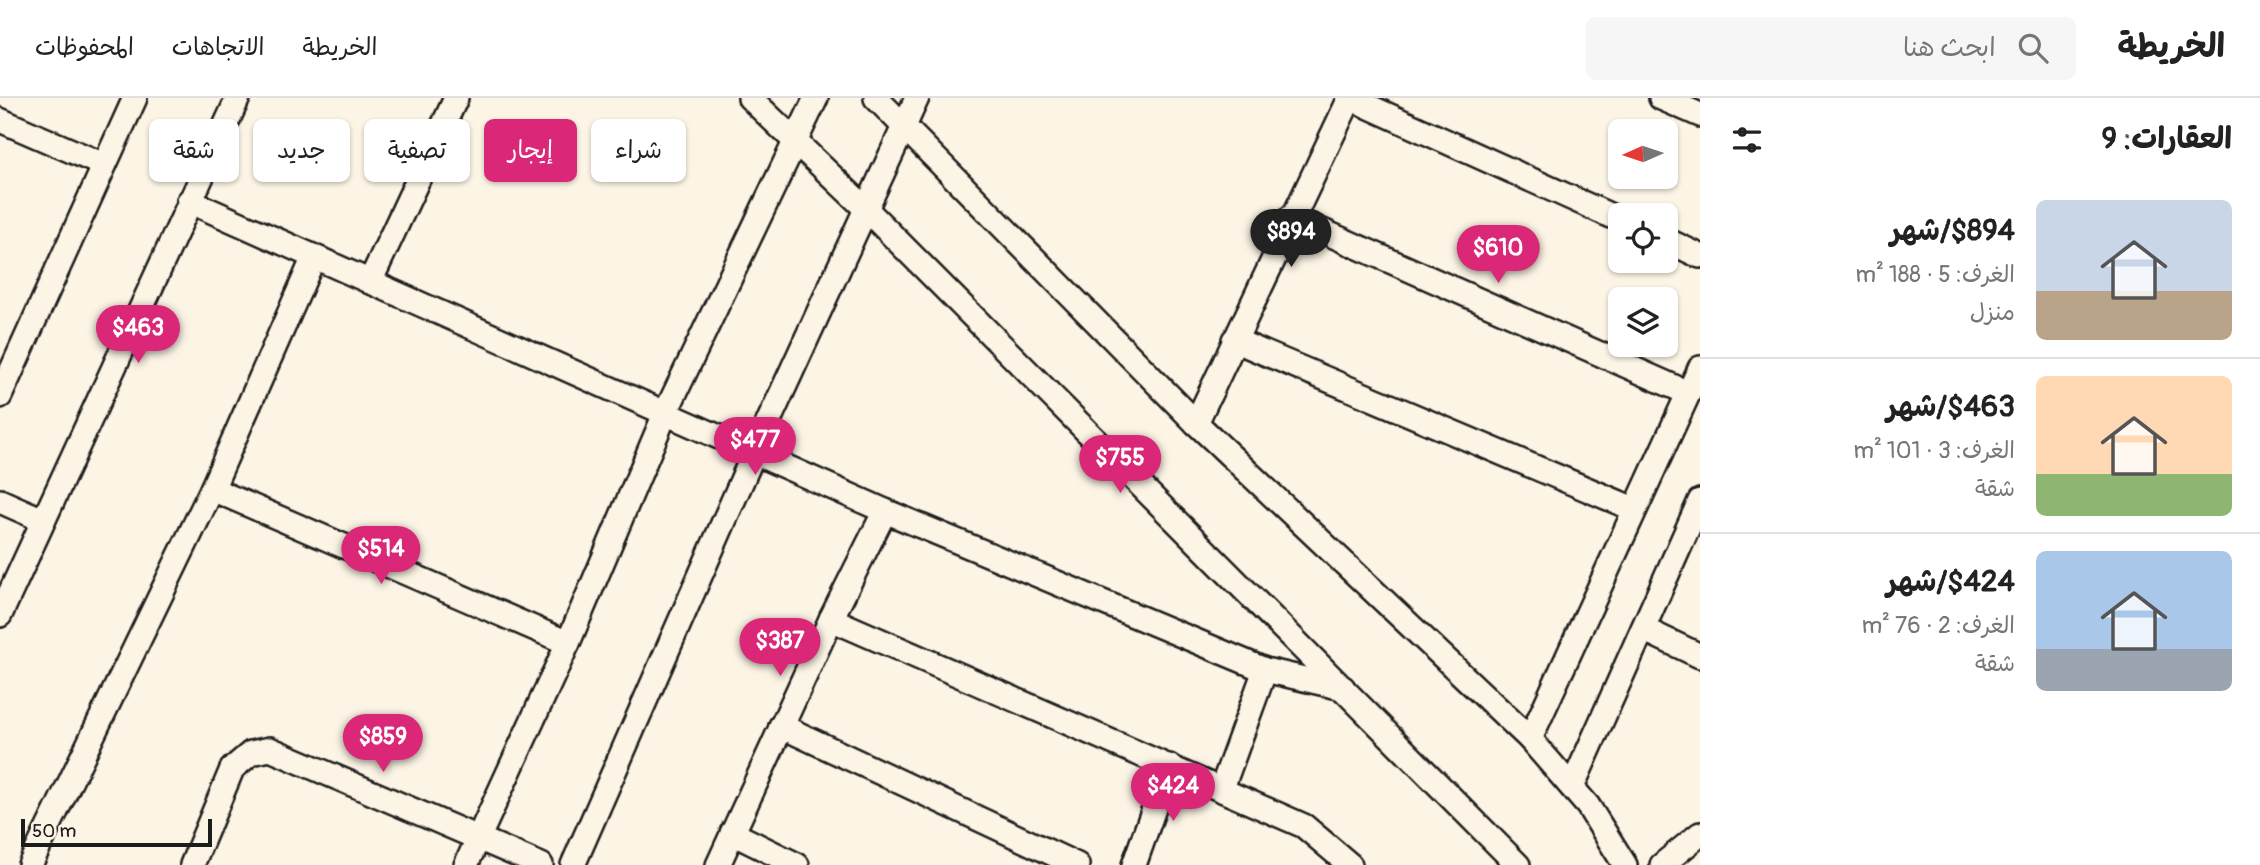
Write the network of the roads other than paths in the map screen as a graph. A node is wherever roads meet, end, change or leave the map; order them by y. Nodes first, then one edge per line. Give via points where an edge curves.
1 (135, 98) edge
2 (238, 98) edge
3 (456, 98) edge
4 (750, 98) edge
5 (816, 98) edge
6 (876, 98) edge
7 (917, 98) edge
8 (1350, 98) edge
9 (1661, 98) edge
10 (1700, 115) edge
11 (0, 120) edge
12 (905, 126) junction
13 (795, 142) junction
14 (104, 165) junction
15 (189, 201) junction
16 (865, 208) junction
17 (1608, 215) edge
18 (1291, 217) junction
19 (1678, 246) edge
20 (1700, 256) edge
21 (314, 257) junction
22 (370, 282) junction
23 (1234, 340) junction
24 (1700, 368) edge
25 (1688, 393) junction
26 (0, 396) edge
27 (665, 414) junction
28 (1196, 423) junction
29 (754, 453) junction
30 (212, 489) junction
31 (0, 501) edge
32 (1700, 501) edge
33 (1634, 509) junction
34 (885, 511) junction
35 (43, 520) junction
36 (1695, 524) edge
37 (0, 615) edge
38 (831, 619) junction
39 (1643, 629) junction
40 (568, 643) junction
41 (1700, 656) edge
42 (1265, 670) junction
43 (1343, 688) junction
44 (781, 726) junction
45 (1530, 738) junction
46 (1169, 766) junction
47 (1572, 787) junction
48 (1222, 788) junction
49 (732, 834) junction
50 (1700, 834) edge
51 (478, 838) junction
52 (30, 865) edge
53 (192, 865) edge
54 (466, 865) edge
55 (541, 865) edge
56 (573, 865) edge
57 (718, 865) edge
58 (797, 865) edge
59 (1077, 865) edge
60 (1134, 865) edge
61 (1350, 865) edge
62 (1518, 865) edge
63 (1625, 865) edge
64 (1662, 865) edge

1 - 14 street
2 - 15 street
3 - 22 street
4 - 13 street
5 - 13 street
6 - 12 street
7 - 12 street
8 - 17 street
8 - 18 street
9 - 10 street
11 - 14 street
12 - 16 street
12 - 28 street
13 - 16 street
13 - 27 street
14 - 26 street
15 - 21 street
15 - 35 street
16 - 29 street
16 - 43 street
18 - 23 street
18 - 25 street
19 - 20 street
21 - 22 street
21 - 30 street
22 - 27 street
23 - 28 street
23 - 33 street
24 - 25 street
25 - 33 street
27 - 29 street
27 - 40 street
28 - 45 street
29 - 34 street
29 - 56 street
30 - 40 street
30 - 52 street
31 - 35 street
32 - 36 street
33 - 45 street
34 - 38 street
34 - 42 street
35 - 37 street
36 - 39 street
38 - 44 street
38 - 46 street
39 - 41 street
39 - 47 street
40 - 51 street
42 - 43 street
42 - 48 street
43 - 62 street
44 - 49 street
44 - 59 street
45 - 47 street
46 - 48 street
46 - 60 street
47 - 63 street
48 - 61 street via 1304,826
49 - 57 street
49 - 58 street
50 - 64 street
51 - 53 street via 270,749 251,753 232,769
51 - 54 street
51 - 55 street

